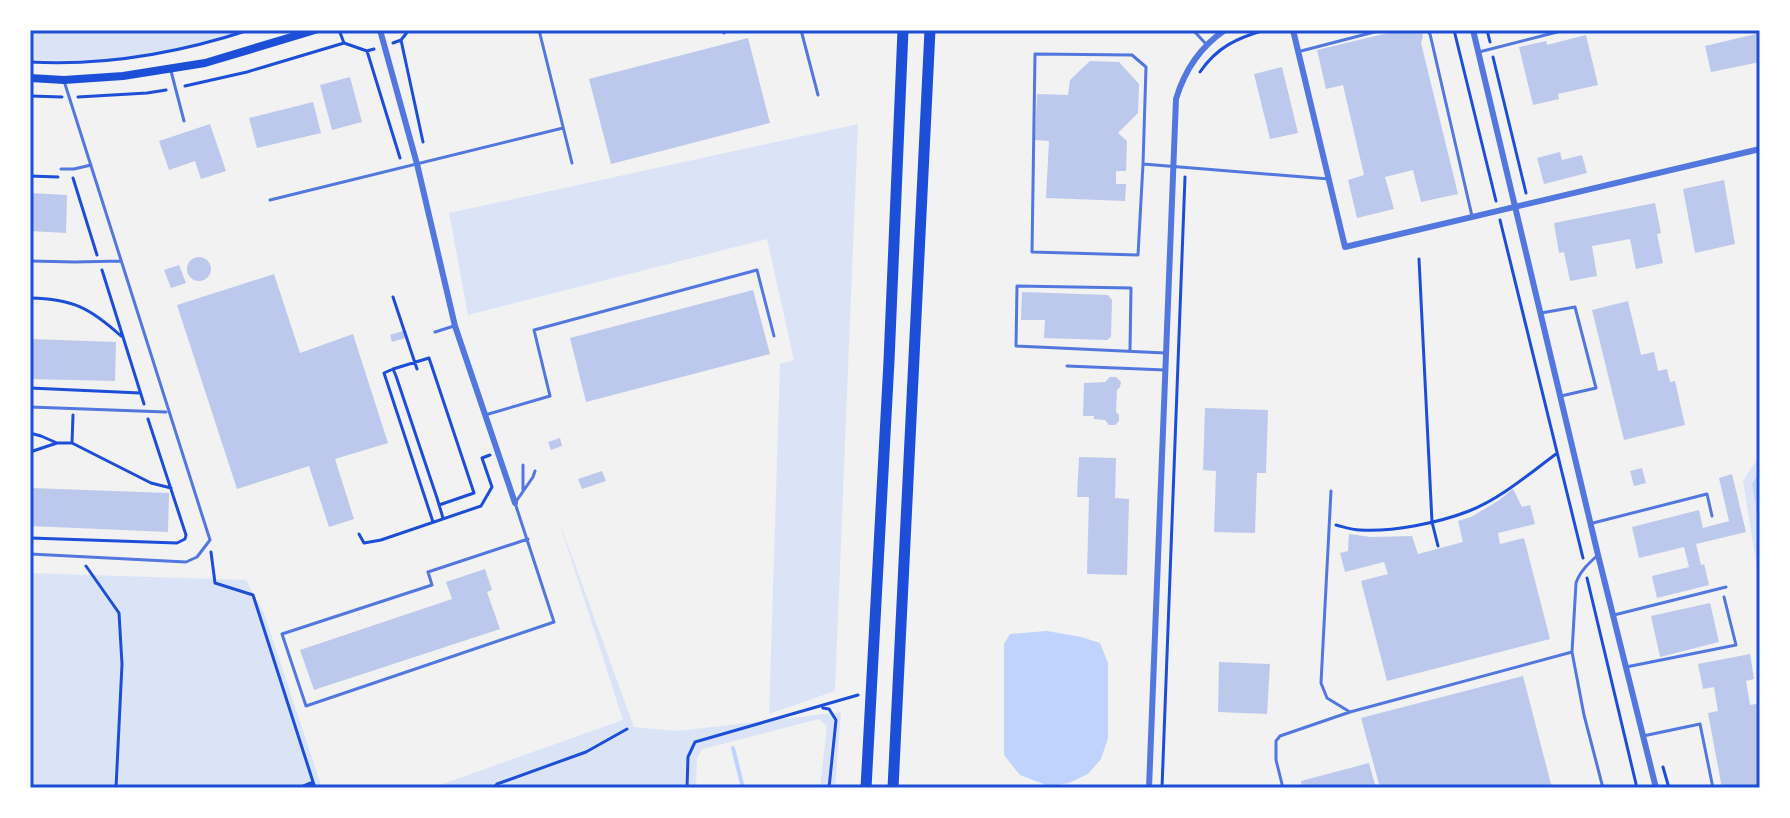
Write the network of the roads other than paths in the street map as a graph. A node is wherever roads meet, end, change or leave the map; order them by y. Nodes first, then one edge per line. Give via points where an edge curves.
1 (315, 30) edge
2 (380, 30) edge
3 (539, 30) edge
4 (801, 30) edge
5 (903, 30) edge
6 (930, 30) edge
7 (1193, 30) edge
8 (1225, 30) edge
9 (1293, 30) edge
10 (1382, 30) edge
11 (1427, 30) edge
12 (1473, 30) edge
13 (1565, 30) edge
14 (1206, 44) junction
15 (1298, 52) junction
16 (1479, 52) junction
17 (170, 68) junction
18 (30, 78) edge
19 (64, 80) junction
20 (818, 95) dead end
21 (184, 121) dead end
22 (563, 128) junction
23 (1760, 149) edge
24 (572, 163) dead end
25 (417, 164) junction
26 (1143, 164) junction
27 (91, 165) junction
28 (1173, 167) junction
29 (61, 169) dead end
30 (1329, 179) junction
31 (270, 200) dead end
32 (1515, 206) junction
33 (1472, 216) junction
34 (30, 261) edge
35 (121, 261) junction
36 (1541, 313) junction
37 (455, 326) junction
38 (435, 332) dead end
39 (774, 336) dead end
40 (1130, 350) junction
41 (1165, 353) junction
42 (1067, 366) dead end
43 (1165, 370) junction
44 (1561, 396) junction
45 (30, 407) edge
46 (168, 412) junction
47 (485, 415) junction
48 (523, 465) dead end
49 (535, 471) dead end
50 (523, 490) junction
51 (1331, 491) dead end
52 (515, 503) junction
53 (1712, 516) dead end
54 (1591, 523) junction
55 (528, 539) junction
56 (30, 554) edge
57 (1598, 555) junction
58 (1726, 587) dead end
59 (1724, 597) dead end
60 (1613, 615) junction
61 (1572, 652) junction
62 (1626, 667) junction
63 (1350, 712) junction
64 (1643, 736) junction
65 (866, 788) edge
66 (893, 788) edge
67 (1149, 788) edge
68 (1283, 788) edge
69 (1603, 788) edge
70 (1656, 788) edge
71 (1713, 788) edge

1 - 17 main road via 205,63
2 - 25 street
3 - 22 lane
4 - 20 lane
5 - 65 highway
6 - 66 highway
7 - 14 lane
8 - 14 street
9 - 15 street
10 - 15 lane
11 - 33 lane
12 - 16 street
13 - 16 lane
14 - 28 street via 1176,99
15 - 30 street
16 - 32 street
17 - 19 main road
17 - 21 lane
18 - 19 main road
19 - 27 lane
22 - 24 lane
22 - 25 lane
23 - 32 street
25 - 31 lane
25 - 37 street
26 - 26 lane via 1138,255 1032,252 1035,54 1132,55 1146,67
26 - 28 lane
27 - 29 lane
27 - 35 lane
28 - 30 lane
28 - 41 street
30 - 33 street via 1345,247
32 - 33 street
32 - 36 street
34 - 35 lane
35 - 46 lane
36 - 44 street
36 - 44 lane via 1575,307 1596,388
37 - 38 lane
37 - 47 street
39 - 47 lane via 757,270 534,330 550,396
40 - 40 lane via 1016,346 1017,286 1131,288
40 - 41 lane
41 - 43 street
42 - 43 lane
43 - 67 street
44 - 54 street
45 - 46 lane
46 - 56 lane via 210,540 197,557 186,562
47 - 52 street
48 - 50 lane
49 - 50 lane
50 - 52 lane
51 - 63 lane via 1321,683 1327,698
52 - 55 lane
53 - 54 lane via 1707,494
54 - 57 street
55 - 55 lane via 554,622 306,706 282,634 432,585 428,572
57 - 60 street
57 - 61 lane via 1576,583
58 - 60 lane
59 - 62 lane via 1736,645
60 - 62 street
61 - 63 lane
61 - 69 lane
62 - 64 street
63 - 68 lane via 1280,736 1276,760
64 - 70 street
64 - 71 lane via 1700,724

